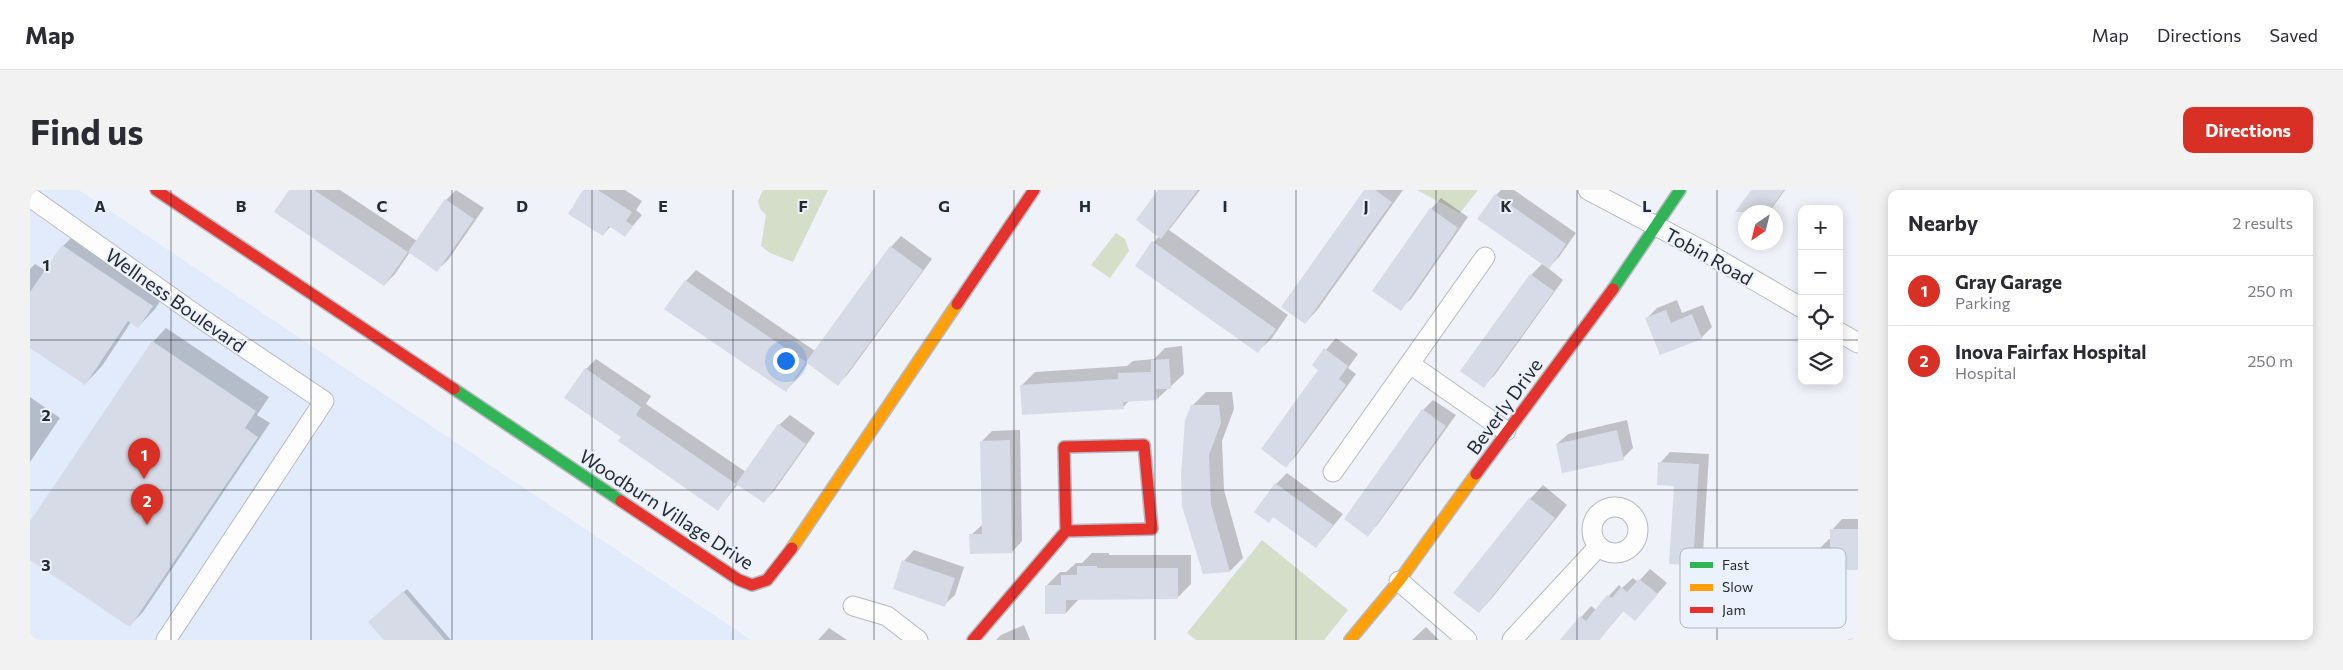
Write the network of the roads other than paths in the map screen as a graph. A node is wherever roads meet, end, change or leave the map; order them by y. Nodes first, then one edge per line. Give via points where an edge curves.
1 (1034, 190) edge
2 (1588, 190) edge
3 (1680, 190) edge
4 (163, 192) edge
5 (30, 197) edge
6 (1656, 227) junction
7 (1486, 257) dead end
8 (1798, 306) edge
9 (1843, 334) edge
10 (1858, 343) edge
11 (1410, 364) junction
12 (1506, 431) junction
13 (1333, 472) dead end
14 (1066, 531) junction
15 (1598, 547) dead end
16 (1399, 581) junction
17 (853, 606) dead end
18 (166, 640) edge
19 (918, 640) edge
20 (973, 640) edge
21 (1350, 640) edge
22 (1467, 640) edge
23 (1512, 640) edge

1 - 4 street, Woodburn Village Drive via 787,555 767,580 752,585 731,574
2 - 6 street, Tobin Road
3 - 6 street, Beverly Drive
5 - 18 street, Wellness Boulevard via 324,401
6 - 8 street, Tobin Road
6 - 12 street, Beverly Drive
7 - 11 street
9 - 10 street
11 - 12 street
11 - 13 street
12 - 16 street, Beverly Drive
14 - 14 street via 1064,447 1144,445 1152,530
14 - 20 street
15 - 23 street
16 - 21 street, Beverly Drive
16 - 22 street
17 - 19 street via 888,616

